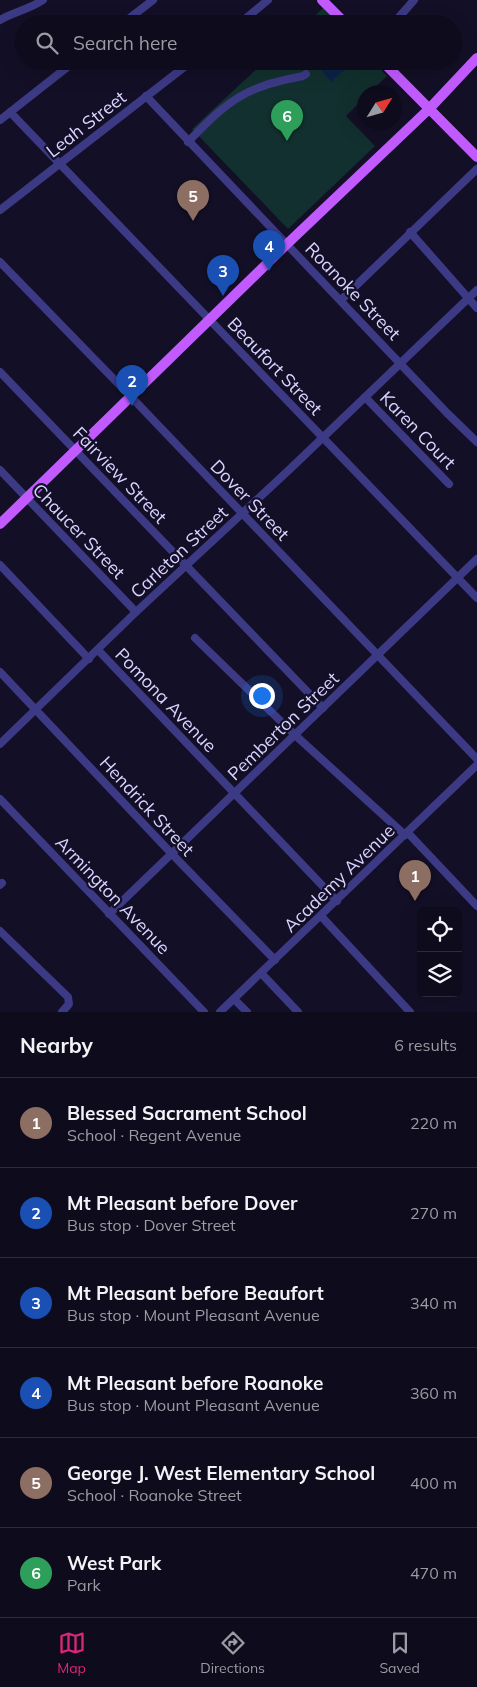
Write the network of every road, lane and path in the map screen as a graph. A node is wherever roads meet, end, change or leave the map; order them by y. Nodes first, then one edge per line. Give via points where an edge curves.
1 (43, 0) edge
2 (152, 0) edge
3 (268, 0) edge
4 (322, 0) edge
5 (414, 0) edge
6 (133, 15) edge
7 (250, 15) edge
8 (337, 15) edge
9 (401, 15) edge
10 (0, 20) edge
11 (477, 58) edge
12 (64, 70) edge
13 (180, 70) edge
14 (391, 70) edge
15 (306, 74) dead end
16 (146, 96) junction
17 (429, 109) junction
18 (10, 112) junction
19 (0, 120) edge
20 (188, 142) junction
21 (477, 157) edge
22 (60, 164) junction
23 (477, 169) edge
24 (0, 210) edge
25 (410, 232) junction
26 (287, 244) junction
27 (0, 262) edge
28 (477, 290) edge
29 (468, 298) junction
30 (341, 300) junction
31 (477, 308) edge
32 (210, 319) junction
33 (401, 363) junction
34 (0, 372) edge
35 (130, 396) junction
36 (365, 397) junction
37 (323, 437) junction
38 (476, 439) edge
39 (76, 450) junction
40 (0, 470) edge
41 (449, 484) dead end
42 (27, 498) junction
43 (242, 513) junction
44 (0, 524) edge
45 (477, 559) edge
46 (0, 565) edge
47 (186, 565) junction
48 (458, 578) junction
49 (477, 598) edge
50 (136, 612) junction
51 (195, 638) dead end
52 (98, 650) junction
53 (378, 656) junction
54 (89, 659) junction
55 (0, 672) edge
56 (323, 708) junction
57 (36, 710) junction
58 (295, 735) junction
59 (0, 744) edge
60 (477, 759) edge
61 (477, 765) edge
62 (235, 792) junction
63 (0, 799) edge
64 (407, 834) junction
65 (171, 853) junction
66 (337, 900) junction
67 (477, 906) edge
68 (109, 914) junction
69 (321, 916) junction
70 (0, 931) edge
71 (274, 960) junction
72 (261, 973) junction
73 (234, 999) junction
74 (62, 1012) edge
75 (204, 1012) edge
76 (220, 1012) edge
77 (246, 1012) edge
78 (298, 1012) edge
79 (410, 1012) edge

1 - 10 street
2 - 6 street
3 - 7 street
4 - 8 main road
5 - 9 street
11 - 17 main road
12 - 18 street
13 - 16 street, Leah Street
14 - 17 main road
15 - 20 street via 258,87 242,95 209,119
16 - 20 street, Roanoke Street
16 - 22 street, Leah Street
17 - 21 main road
17 - 26 main road
18 - 19 street
18 - 22 street, Beaufort Street
20 - 26 street, Roanoke Street
22 - 24 street, Leah Street
22 - 32 street, Beaufort Street
23 - 25 street
25 - 29 street
25 - 30 street
26 - 30 street, Roanoke Street
26 - 32 main road
27 - 35 street, Dover Street
28 - 29 street, Carleton Street
29 - 31 street
29 - 33 street, Carleton Street
30 - 33 street, Roanoke Street
32 - 35 main road
32 - 37 street, Beaufort Street
33 - 36 street, Carleton Street
33 - 38 street, Roanoke Street
34 - 39 street, Fairview Street
35 - 39 main road
35 - 43 street, Dover Street
36 - 37 street, Carleton Street
36 - 41 street, Karen Court
37 - 43 street, Carleton Street
37 - 48 street, Beaufort Street
39 - 42 main road
39 - 47 street, Fairview Street
40 - 42 street, Chaucer Street
42 - 44 main road
42 - 50 street, Chaucer Street
43 - 47 street, Carleton Street
43 - 53 street, Dover Street
45 - 48 street, Pemberton Street
46 - 54 street, Pomona Avenue
47 - 50 street, Carleton Street
47 - 56 street, Fairview Street
48 - 49 street, Beaufort Street
48 - 53 street, Pemberton Street
50 - 52 street, Carleton Street
51 - 58 street
52 - 54 street, Carleton Street
52 - 62 street, Pomona Avenue
53 - 56 street, Pemberton Street
53 - 60 street, Dover Street
54 - 57 street
55 - 57 street, Hendrick Street
56 - 58 street, Pemberton Street
57 - 59 street
57 - 65 street, Hendrick Street
58 - 62 street, Pemberton Street
58 - 64 street
61 - 64 street, Academy Avenue
62 - 65 street, Pemberton Street
62 - 66 street, Pomona Avenue
63 - 68 street, Armington Avenue
64 - 66 street, Academy Avenue
64 - 67 street
65 - 68 street, Pemberton Street
65 - 71 street, Hendrick Street
66 - 69 street, Academy Avenue
68 - 75 street, Armington Avenue
69 - 71 street, Academy Avenue
69 - 79 street
70 - 74 street via 68,997 69,1004
71 - 72 street, Academy Avenue
72 - 73 street, Academy Avenue
72 - 78 street
73 - 76 street, Academy Avenue
73 - 77 street

